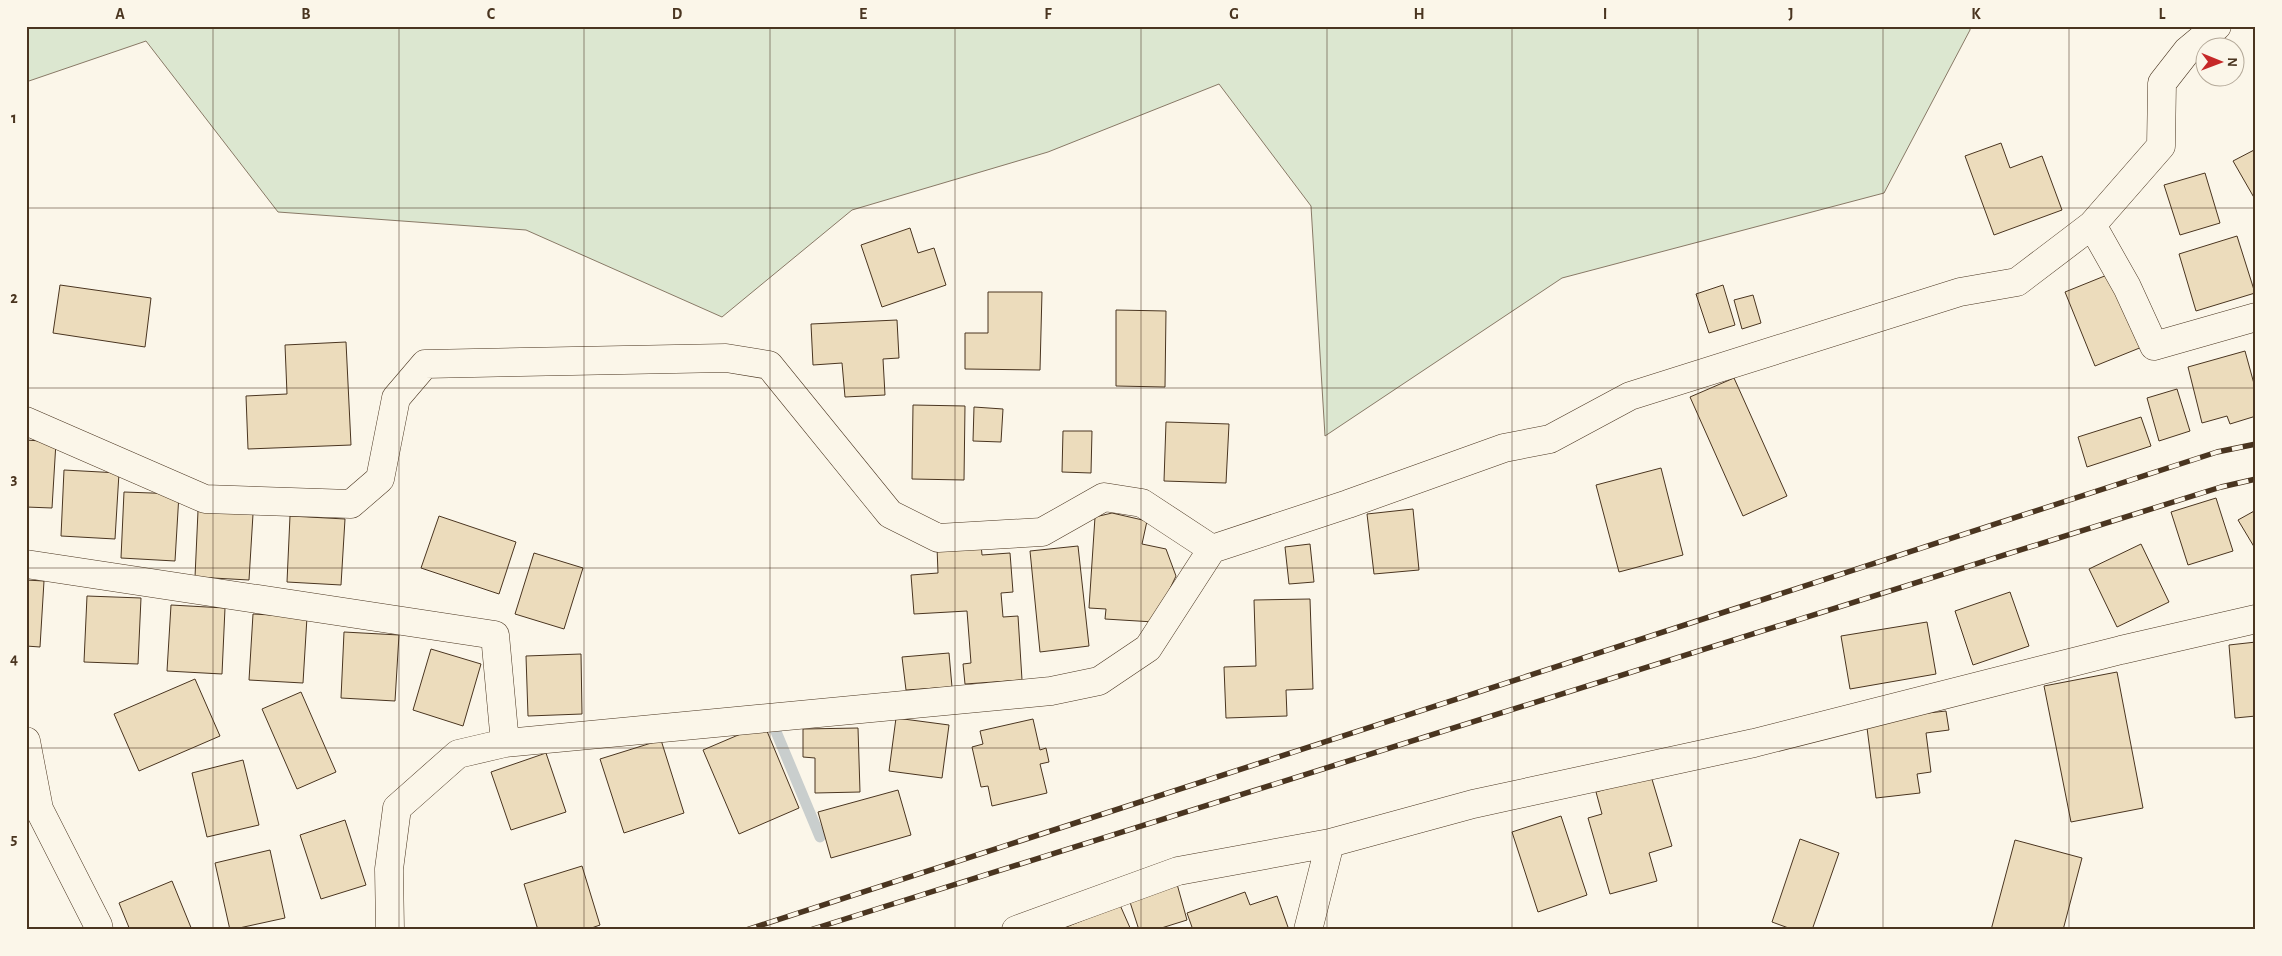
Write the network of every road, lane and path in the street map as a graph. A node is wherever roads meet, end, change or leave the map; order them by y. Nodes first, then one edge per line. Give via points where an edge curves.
1 (2217, 26) edge
2 (2092, 225) junction
3 (2256, 317) edge
4 (26, 422) edge
5 (1212, 549) junction
6 (26, 564) edge
7 (2256, 619) edge
8 (26, 741) edge
9 (505, 743) junction
10 (1330, 843) junction
11 (98, 930) edge
12 (390, 930) edge
13 (1016, 930) edge
14 (1308, 930) edge

1 - 2 street via 2188,51 2162,83 2161,146
2 - 3 street via 2127,287 2154,346
2 - 5 street via 2017,282 1960,292 1630,396 1550,439 1504,448
4 - 5 street via 205,498 351,504 380,479 396,398 425,364 726,358 769,365 890,514 938,538 1042,532 1104,497 1142,503
5 - 9 street via 1148,648 1099,681 1051,691
6 - 9 street via 495,635
7 - 10 street via 1754,743 1473,804
8 - 11 street via 39,809 98,924
9 - 12 street via 458,754 397,808 388,870
10 - 13 street via 1178,871
10 - 14 street

